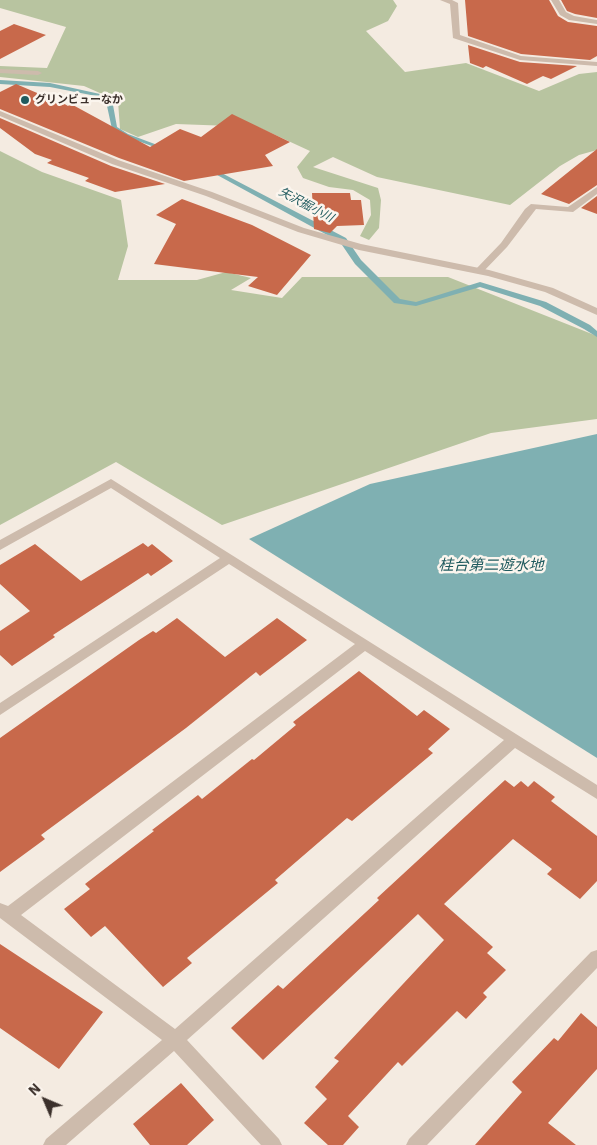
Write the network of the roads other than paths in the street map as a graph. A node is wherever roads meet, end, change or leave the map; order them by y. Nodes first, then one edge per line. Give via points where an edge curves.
1 (444, 0) edge
2 (555, 0) edge
3 (597, 22) edge
4 (597, 64) edge
5 (0, 71) edge
6 (38, 73) dead end
7 (0, 114) edge
8 (597, 190) edge
9 (479, 271) junction
10 (597, 312) edge
11 (0, 546) edge
12 (230, 558) junction
13 (366, 644) junction
14 (0, 710) edge
15 (514, 740) junction
16 (597, 793) edge
17 (4, 912) edge
18 (597, 957) edge
19 (175, 1040) junction
20 (52, 1145) edge
21 (273, 1145) edge
22 (415, 1145) edge

1 - 4 street via 454,4 456,36 520,58
2 - 3 street via 563,13 572,18
5 - 6 street
7 - 9 street via 115,162 330,240
8 - 9 street via 570,210 534,206
9 - 10 street via 549,290
11 - 12 street via 111,483
12 - 13 street
12 - 14 street
13 - 15 street
13 - 17 street
15 - 16 street
15 - 19 street
17 - 19 street
18 - 22 street
19 - 20 street
19 - 21 street

